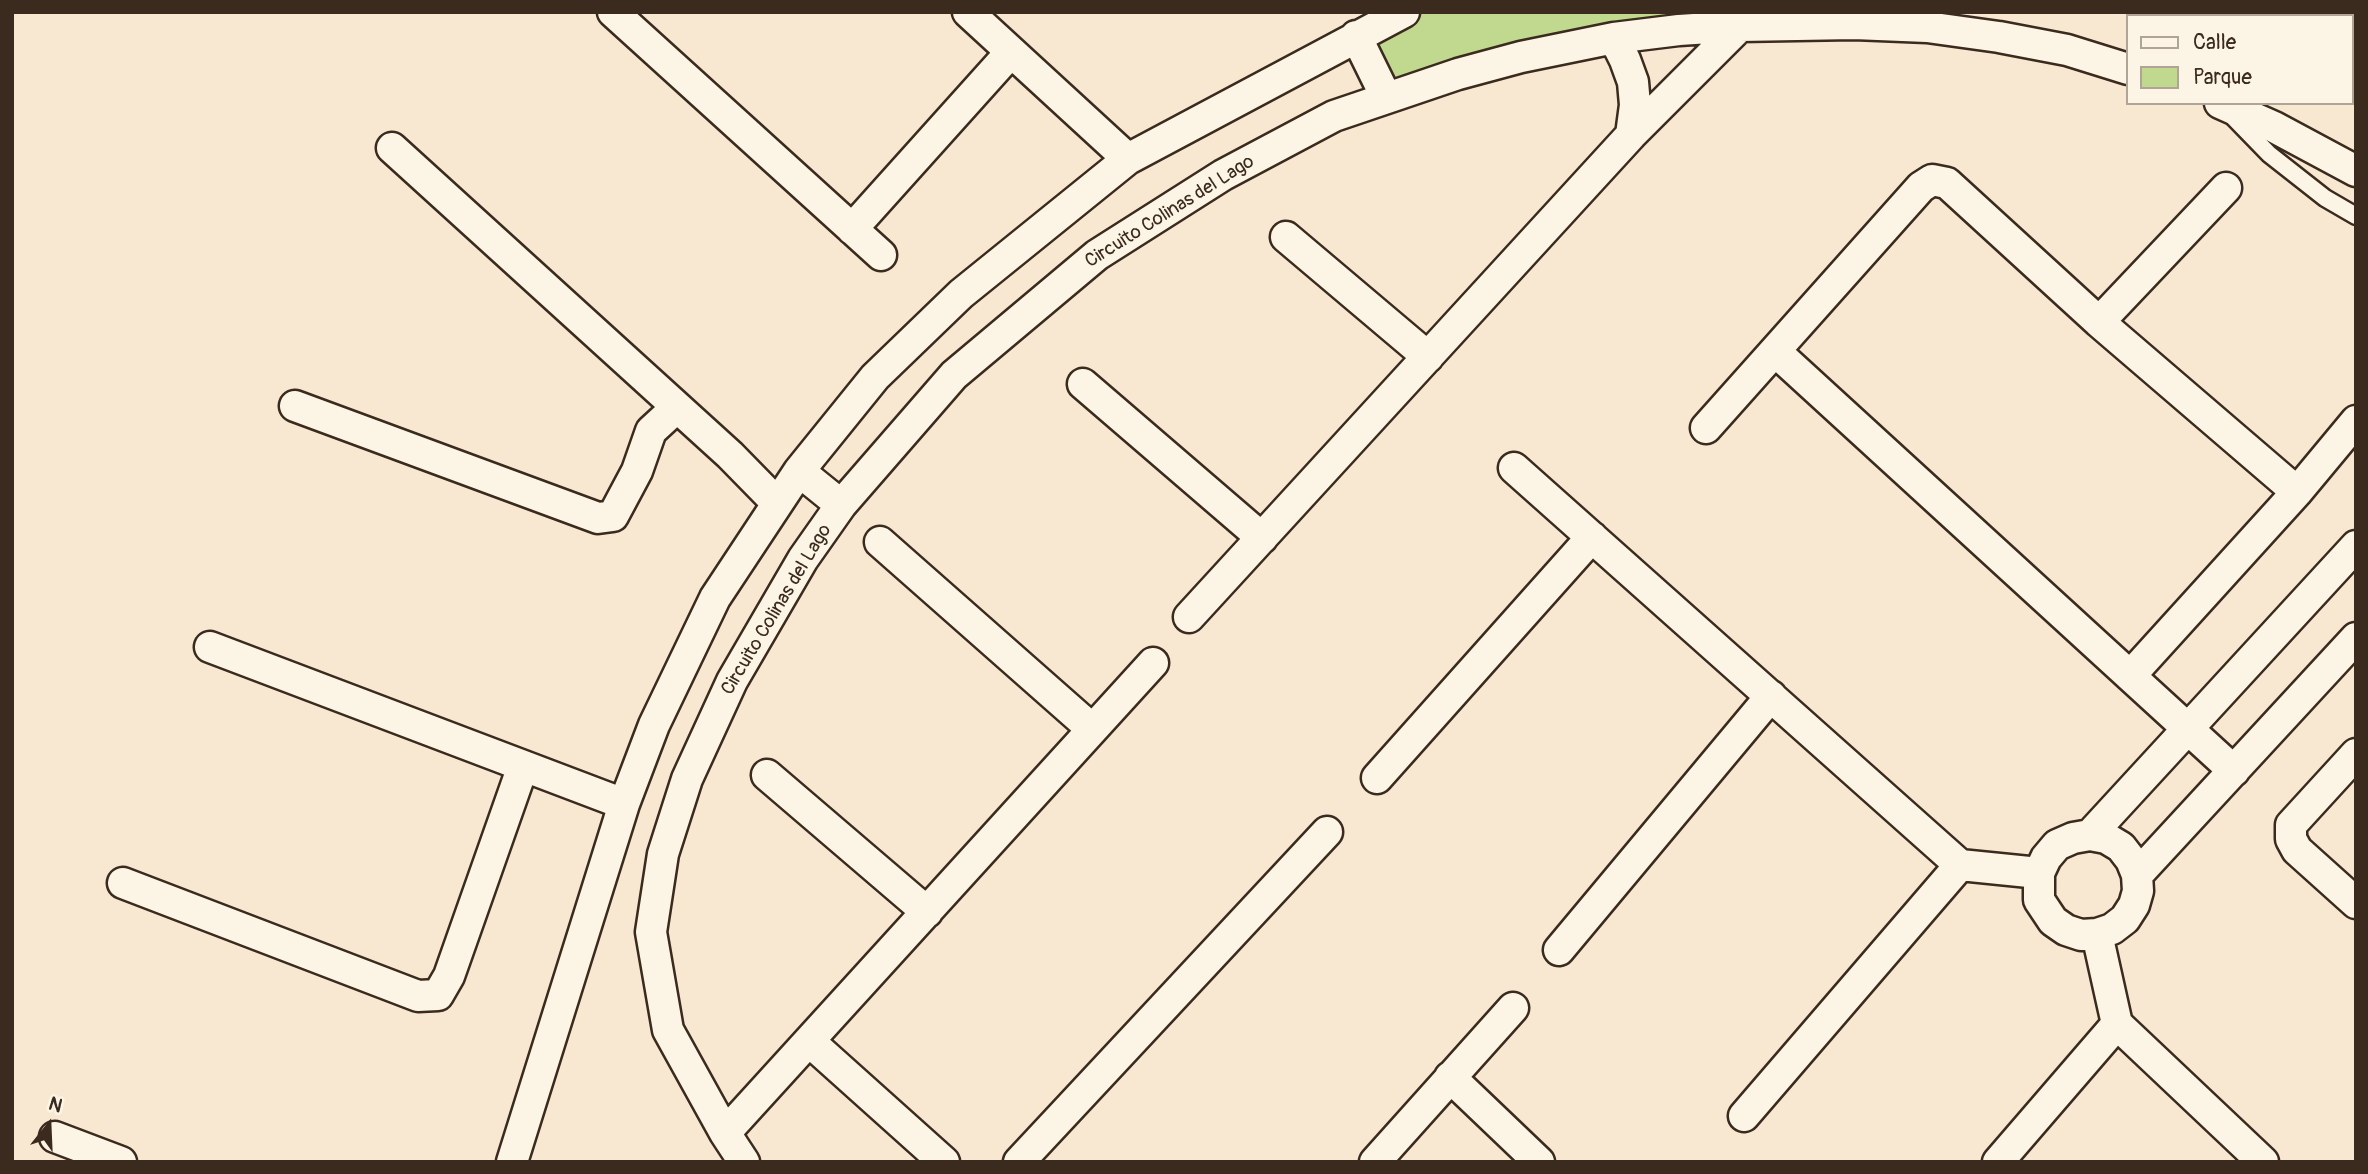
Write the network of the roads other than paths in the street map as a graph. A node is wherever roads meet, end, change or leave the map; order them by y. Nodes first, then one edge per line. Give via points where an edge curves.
1 (613, 12) edge
2 (968, 12) edge
3 (1404, 12) edge
4 (1854, 18) edge
5 (1740, 26) junction
6 (1356, 36) junction
7 (1614, 38) junction
8 (1011, 52) junction
9 (2126, 68) edge
10 (1386, 97) junction
11 (2222, 105) edge
12 (2224, 105) edge
13 (1631, 135) junction
14 (392, 148) dead end
15 (1128, 159) junction
16 (2356, 171) edge
17 (2226, 188) dead end
18 (2356, 216) edge
19 (852, 229) junction
20 (1286, 237) dead end
21 (881, 255) dead end
22 (2099, 322) junction
23 (1776, 352) junction
24 (1428, 357) junction
25 (1083, 384) dead end
26 (295, 406) dead end
27 (676, 408) junction
28 (2356, 421) edge
29 (1706, 428) dead end
30 (1514, 468) dead end
31 (799, 471) junction
32 (2297, 492) junction
33 (777, 503) junction
34 (841, 505) junction
35 (1592, 537) junction
36 (1262, 538) junction
37 (880, 542) dead end
38 (2356, 546) edge
39 (1189, 617) dead end
40 (2356, 638) edge
41 (210, 647) dead end
42 (1153, 663) dead end
43 (2130, 676) junction
44 (1771, 696) junction
45 (2188, 727) junction
46 (1092, 729) junction
47 (2356, 754) edge
48 (523, 766) junction
49 (2234, 771) junction
50 (767, 775) dead end
51 (1377, 778) dead end
52 (624, 804) junction
53 (1327, 832) dead end
54 (2090, 835) junction
55 (1960, 865) junction
56 (2039, 873) junction
57 (2137, 875) junction
58 (122, 883) dead end
59 (2356, 903) edge
60 (927, 912) junction
61 (2097, 934) junction
62 (1559, 950) dead end
63 (1513, 1008) dead end
64 (2117, 1024) junction
65 (808, 1041) junction
66 (1450, 1077) junction
67 (1744, 1116) dead end
68 (725, 1133) junction
69 (55, 1137) dead end
70 (121, 1162) edge
71 (512, 1162) edge
72 (744, 1162) edge
73 (944, 1162) edge
74 (1019, 1162) edge
75 (1375, 1162) edge
76 (1539, 1162) edge
77 (1998, 1162) edge
78 (2263, 1162) edge

1 - 19 street
2 - 8 street
3 - 6 street
4 - 5 street, Circuito Colinas del Lago
4 - 9 street, Circuito Colinas del Lago via 1999,37 2067,50
5 - 7 street, Circuito Colinas del Lago
5 - 13 street
6 - 10 street
6 - 15 street
7 - 10 street, Circuito Colinas del Lago via 1521,57
7 - 13 street via 1633,82
8 - 15 street
8 - 19 street
10 - 34 street, Circuito Colinas del Lago via 1334,116 1223,175 1097,255 954,375
11 - 18 lane via 2269,154
12 - 16 street
13 - 24 street
14 - 27 street
15 - 31 street via 961,294 875,377
17 - 22 street
19 - 21 street
20 - 24 street
22 - 23 street via 1947,183 1933,180 1921,187
22 - 32 street
23 - 29 street
23 - 43 street
24 - 36 street
25 - 36 street
26 - 27 street via 598,518 613,516 637,471 651,430
27 - 33 street
28 - 32 street
30 - 35 street
31 - 33 street
31 - 34 street
32 - 43 street
33 - 52 street via 715,598 654,725
34 - 68 street, Circuito Colinas del Lago via 803,559 732,681 687,779 663,854 651,932 668,1030
35 - 44 street
35 - 51 street
36 - 39 street
37 - 46 street
38 - 45 street
40 - 49 street
41 - 48 street
42 - 46 street
43 - 45 street
44 - 55 street
44 - 62 street
45 - 49 street
45 - 54 street
46 - 60 street
47 - 59 street via 2291,825 2291,839 2297,850
48 - 52 street
48 - 58 street via 449,976 438,995 418,996
49 - 57 street
50 - 60 street
52 - 71 street
53 - 74 street
54 - 56 street via 2057,845
54 - 57 street via 2121,847
55 - 56 street
55 - 67 street
56 - 61 street via 2039,900 2053,920 2081,934
57 - 61 street via 2136,898 2125,919
60 - 65 street
61 - 64 street
63 - 66 street
64 - 77 street
64 - 78 street
65 - 68 street
65 - 73 street
66 - 75 street
66 - 76 street
68 - 72 street, Circuito Colinas del Lago
69 - 70 street

